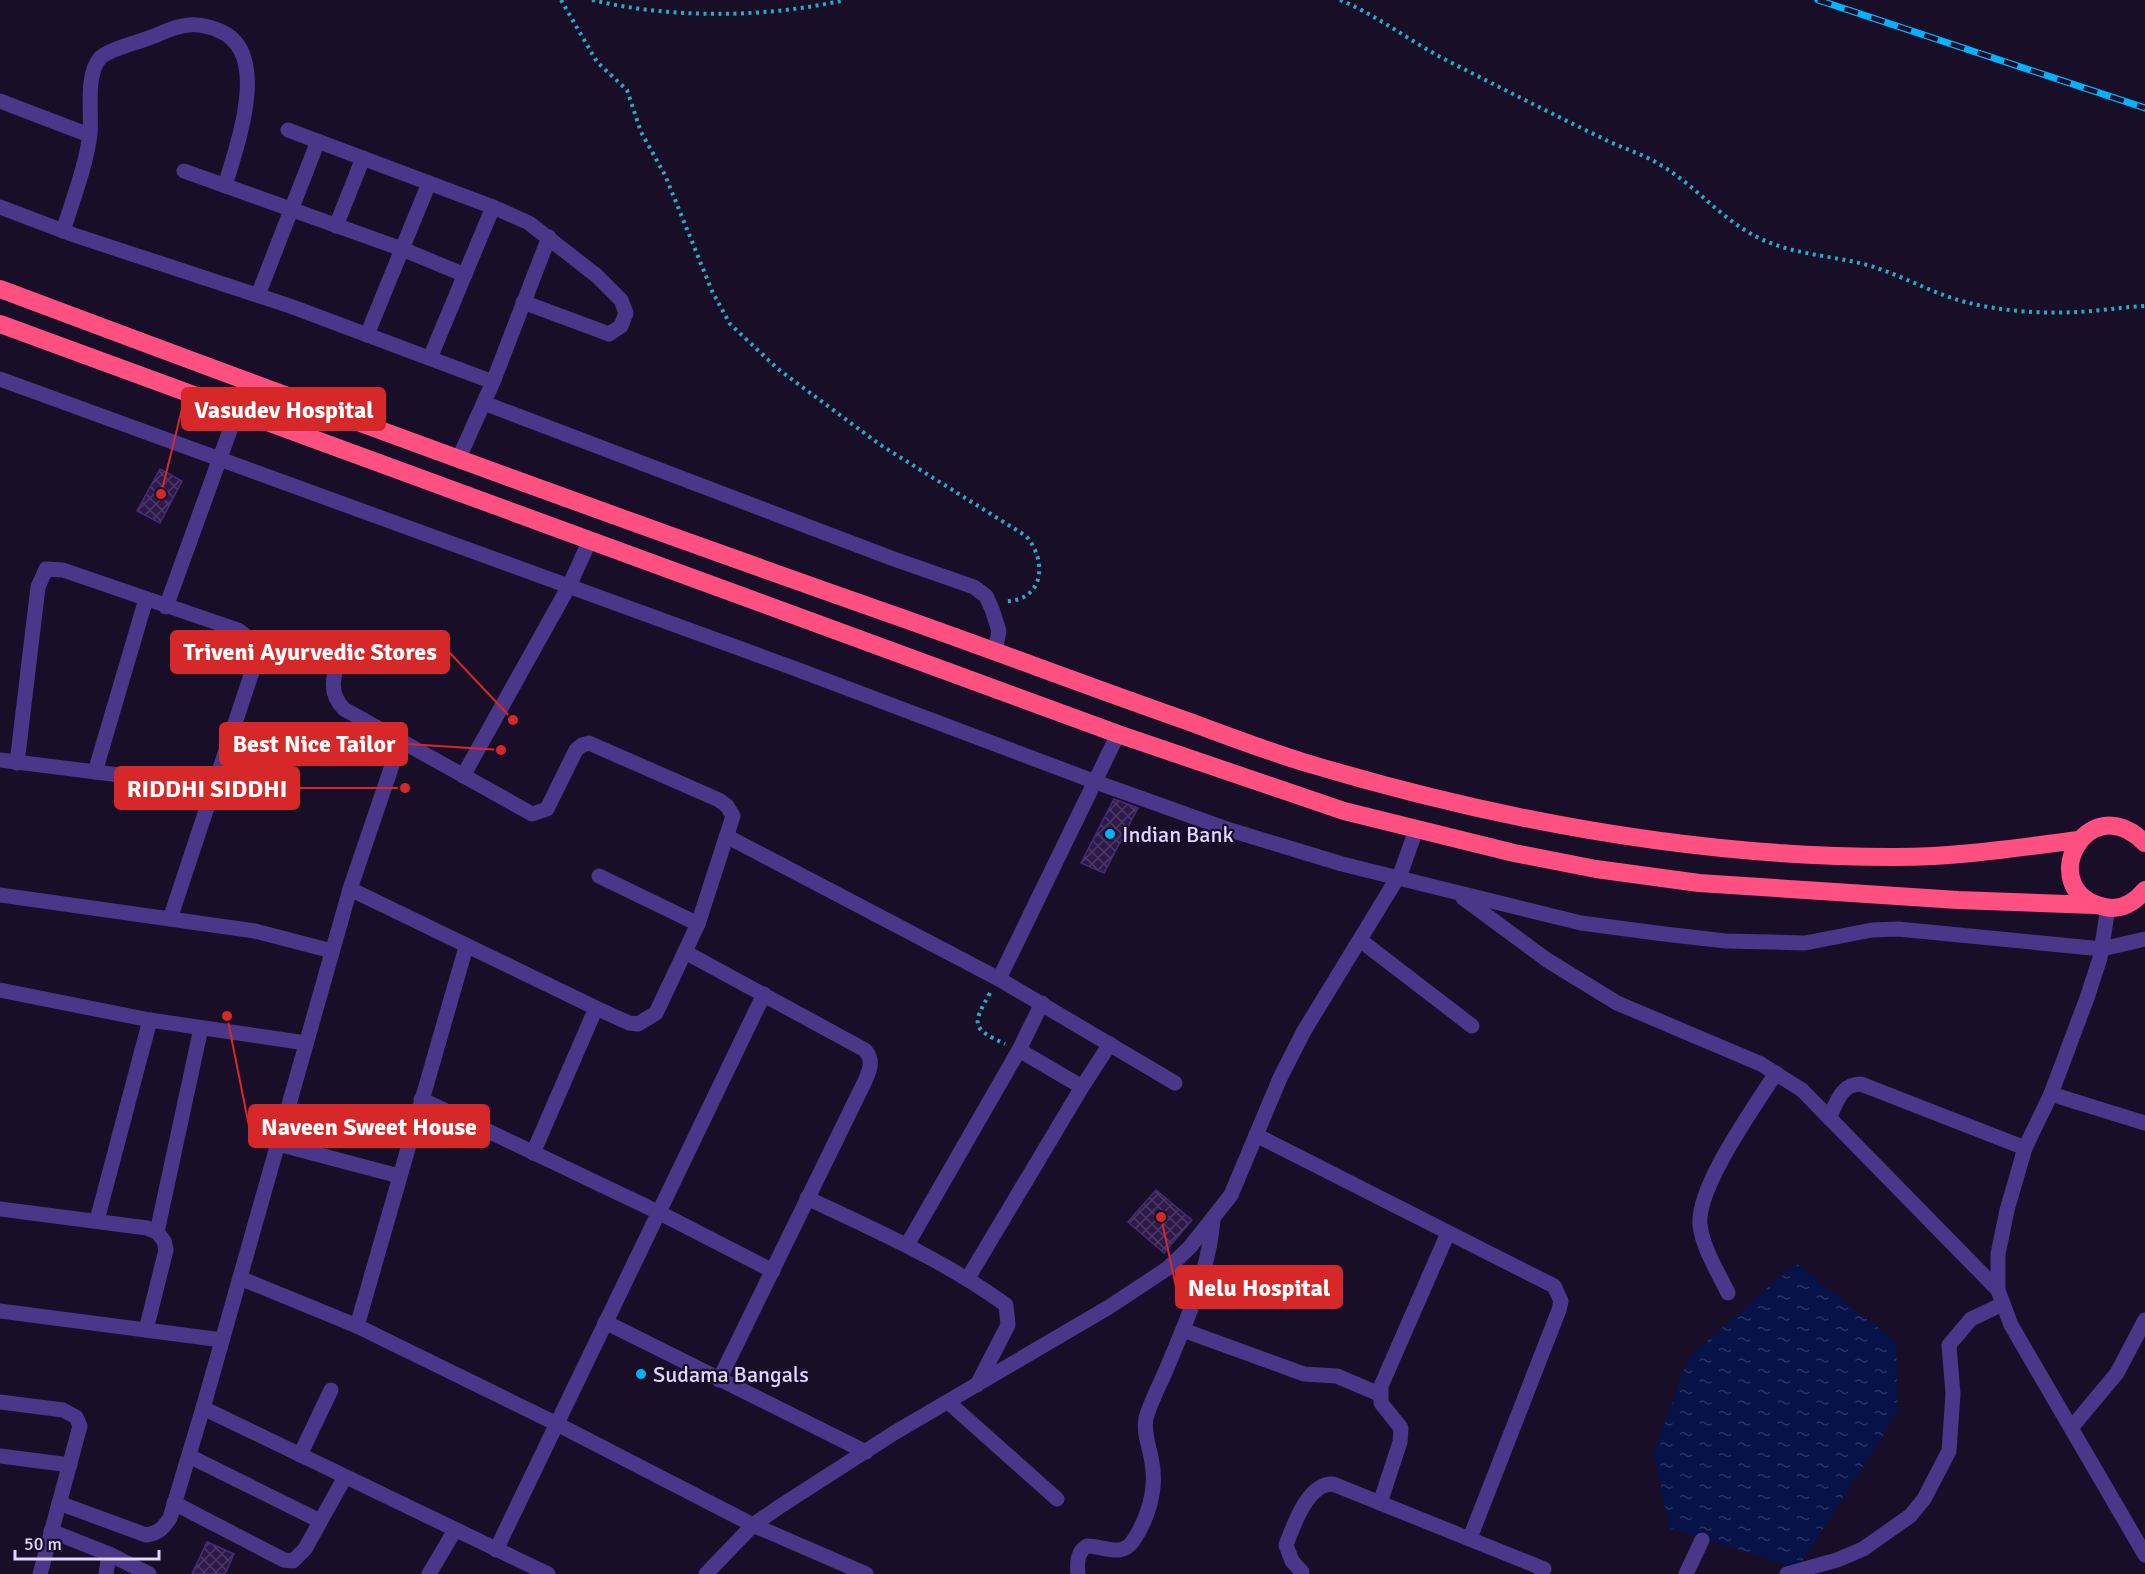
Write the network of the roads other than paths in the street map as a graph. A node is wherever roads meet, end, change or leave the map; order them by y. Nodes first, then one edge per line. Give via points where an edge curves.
1 (0, 101) edge
2 (288, 130) dead end
3 (90, 135) junction
4 (318, 141) junction
5 (363, 158) junction
6 (184, 171) dead end
7 (429, 183) junction
8 (225, 186) junction
9 (0, 207) edge
10 (492, 207) junction
11 (291, 210) junction
12 (336, 226) junction
13 (63, 231) junction
14 (549, 237) junction
15 (402, 249) junction
16 (465, 275) junction
17 (0, 289) edge
18 (258, 296) junction
19 (523, 302) junction
20 (0, 324) edge
21 (367, 335) junction
22 (430, 358) junction
23 (0, 379) edge
24 (493, 382) junction
25 (482, 407) junction
26 (237, 411) junction
27 (458, 460) junction
28 (220, 461) junction
29 (590, 540) junction
30 (569, 586) junction
31 (146, 599) junction
32 (166, 607) junction
33 (342, 647) dead end
34 (996, 651) junction
35 (1118, 734) junction
36 (400, 742) junction
37 (0, 760) edge
38 (17, 763) junction
39 (95, 772) junction
40 (463, 776) junction
41 (1093, 781) junction
42 (215, 787) junction
43 (1416, 830) junction
44 (728, 837) junction
45 (2141, 837) edge
46 (2078, 840) junction
47 (598, 876) dead end
48 (1398, 877) junction
49 (350, 889) junction
50 (1456, 893) junction
51 (0, 895) edge
52 (2142, 895) edge
53 (2101, 906) junction
54 (170, 919) junction
55 (698, 924) junction
56 (2145, 939) edge
57 (1360, 940) junction
58 (466, 947) junction
59 (2102, 949) junction
60 (332, 951) junction
61 (685, 952) junction
62 (999, 979) junction
63 (0, 990) edge
64 (764, 994) junction
65 (1042, 1003) junction
66 (596, 1008) junction
67 (150, 1020) junction
68 (1472, 1026) dead end
69 (201, 1028) junction
70 (306, 1043) junction
71 (1110, 1044) junction
72 (1019, 1050) junction
73 (1776, 1073) junction
74 (1175, 1083) dead end
75 (1082, 1087) junction
76 (2051, 1094) junction
77 (421, 1099) junction
78 (1829, 1118) junction
79 (2145, 1122) edge
80 (1256, 1135) junction
81 (278, 1144) junction
82 (2025, 1148) junction
83 (534, 1153) junction
84 (399, 1176) junction
85 (807, 1197) junction
86 (0, 1209) edge
87 (658, 1212) junction
88 (97, 1220) junction
89 (1213, 1220) junction
90 (157, 1232) junction
91 (1448, 1233) junction
92 (908, 1245) junction
93 (773, 1271) junction
94 (240, 1278) junction
95 (968, 1278) junction
96 (1728, 1293) dead end
97 (2001, 1297) junction
98 (0, 1311) edge
99 (2145, 1320) edge
100 (605, 1322) junction
101 (357, 1326) junction
102 (146, 1330) junction
103 (1183, 1330) junction
104 (222, 1340) junction
105 (718, 1380) junction
106 (977, 1385) junction
107 (331, 1390) dead end
108 (1379, 1394) junction
109 (0, 1402) edge
110 (948, 1402) junction
111 (203, 1408) junction
112 (557, 1424) junction
113 (2072, 1427) junction
114 (866, 1452) junction
115 (300, 1455) junction
116 (0, 1456) edge
117 (189, 1456) junction
118 (70, 1465) junction
119 (345, 1477) junction
120 (1057, 1499) dead end
121 (59, 1503) junction
122 (174, 1503) junction
123 (1380, 1503) junction
124 (321, 1521) junction
125 (753, 1525) junction
126 (455, 1530) junction
127 (51, 1531) junction
128 (1470, 1538) junction
129 (1702, 1540) dead end
130 (496, 1550) junction
131 (109, 1554) junction
132 (2145, 1555) edge
133 (1302, 1572) dead end
134 (1547, 1572) edge
135 (40, 1574) edge
136 (106, 1574) edge
137 (149, 1574) edge
138 (429, 1574) edge
139 (548, 1574) edge
140 (706, 1574) edge
141 (866, 1574) edge
142 (1077, 1574) edge
143 (1686, 1574) edge
144 (1787, 1574) edge

1 - 3 street
2 - 4 street
3 - 8 street via 91,88 101,57 176,26 208,26 237,45 247,69 244,115
3 - 13 street
4 - 5 street
4 - 11 street
5 - 7 street
5 - 12 street
6 - 8 street
7 - 10 street
7 - 15 street
8 - 11 street
9 - 13 street
10 - 14 street
10 - 16 street
11 - 12 street
11 - 18 street
12 - 15 street
13 - 18 street
14 - 19 street
14 - 19 street via 621,300 626,313 621,326 609,334 602,333
15 - 16 street
15 - 21 street
16 - 22 street
17 - 27 highway
18 - 21 street
19 - 24 street
20 - 26 highway
21 - 22 street
22 - 24 street
23 - 28 street
24 - 25 street
25 - 27 street
25 - 34 street via 974,587 990,605 999,631
26 - 28 street
26 - 29 highway
27 - 34 highway
28 - 30 street
28 - 32 street
29 - 30 street
29 - 35 highway
30 - 40 street
30 - 41 street
31 - 32 street
31 - 38 street via 63,570 46,569 38,587
31 - 39 street
32 - 42 street via 238,630 252,642 253,669
33 - 36 street via 332,681 335,701
34 - 46 highway via 1299,761 1529,819 1720,848 1820,855 1982,853
35 - 41 street
35 - 43 highway via 1344,811
36 - 40 street
36 - 49 street
37 - 38 street
38 - 39 street
39 - 42 street
40 - 44 street via 532,814 540,813 551,804 576,750 582,745 598,745 719,800 733,816
41 - 48 street via 1230,830
41 - 62 street
42 - 54 street
43 - 48 street
43 - 53 highway via 1596,869 1699,883
44 - 55 street
44 - 62 street
45 - 46 highway via 2120,826 2105,826
46 - 53 highway via 2069,868 2072,883 2081,896
47 - 55 street
48 - 50 street
48 - 57 street
49 - 58 street
49 - 60 street
50 - 59 street via 1581,923 1726,941 1805,944 1872,930 1898,929
50 - 73 street via 1547,960 1617,1003
51 - 54 street
52 - 53 highway via 2124,906
53 - 59 street
54 - 60 street via 255,931
55 - 61 street
56 - 59 street
57 - 68 street
57 - 80 street via 1304,1031
58 - 66 street
58 - 77 street
59 - 76 street
60 - 70 street
61 - 64 street
61 - 66 street via 651,1018 629,1023
62 - 65 street
63 - 67 street
64 - 85 street via 870,1056 865,1081
64 - 87 street
65 - 71 street
65 - 72 street
66 - 83 street
67 - 69 street
67 - 88 street
69 - 70 street
69 - 90 street
70 - 81 street
71 - 74 street
71 - 75 street
72 - 75 street
72 - 92 street
73 - 78 street via 1802,1090
73 - 96 street via 1704,1195 1700,1209 1702,1237
75 - 95 street
76 - 79 street
76 - 82 street
77 - 83 street
77 - 84 street
78 - 82 street via 1843,1090 1861,1084
78 - 97 street
80 - 89 street via 1231,1195
80 - 91 street
81 - 84 street
81 - 94 street
82 - 97 street via 2000,1243
83 - 87 street
84 - 101 street
85 - 92 street
85 - 93 street
86 - 88 street
87 - 93 street
87 - 100 street
88 - 90 street
89 - 103 street via 1208,1255
89 - 106 street via 1167,1268
90 - 102 street via 166,1250
91 - 108 street
91 - 128 street via 1554,1286 1561,1301
92 - 95 street
93 - 105 street
94 - 101 street
94 - 104 street
95 - 106 street via 1006,1305 1009,1316
97 - 113 street via 2011,1324
97 - 144 street via 1971,1319 1949,1345 1953,1394 1949,1451 1924,1499 1910,1516 1863,1549
98 - 102 street
99 - 113 street via 2117,1373
100 - 105 street
100 - 112 street
101 - 112 street
102 - 104 street
103 - 108 street via 1304,1374 1338,1376
103 - 142 street via 1147,1417 1154,1477 1145,1515 1134,1539 1123,1550 1087,1546 1082,1549
104 - 111 street
105 - 114 street
106 - 110 street
107 - 115 street
108 - 123 street via 1384,1409 1401,1428
109 - 118 street via 63,1410 76,1417 80,1426
110 - 114 street
110 - 120 street
111 - 115 street
111 - 117 street
112 - 125 street
112 - 130 street
113 - 132 street
114 - 125 street
115 - 119 street
116 - 118 street
117 - 122 street
117 - 124 street
118 - 121 street
119 - 124 street
119 - 126 street
121 - 122 street via 146,1535 163,1528
121 - 127 street
122 - 124 street via 284,1560 299,1557
123 - 128 street
123 - 133 street via 1333,1484 1318,1487 1286,1545
125 - 140 street
125 - 141 street
126 - 130 street
126 - 138 street
127 - 131 street
127 - 135 street
128 - 134 street
129 - 143 street
130 - 139 street
131 - 136 street
131 - 137 street

